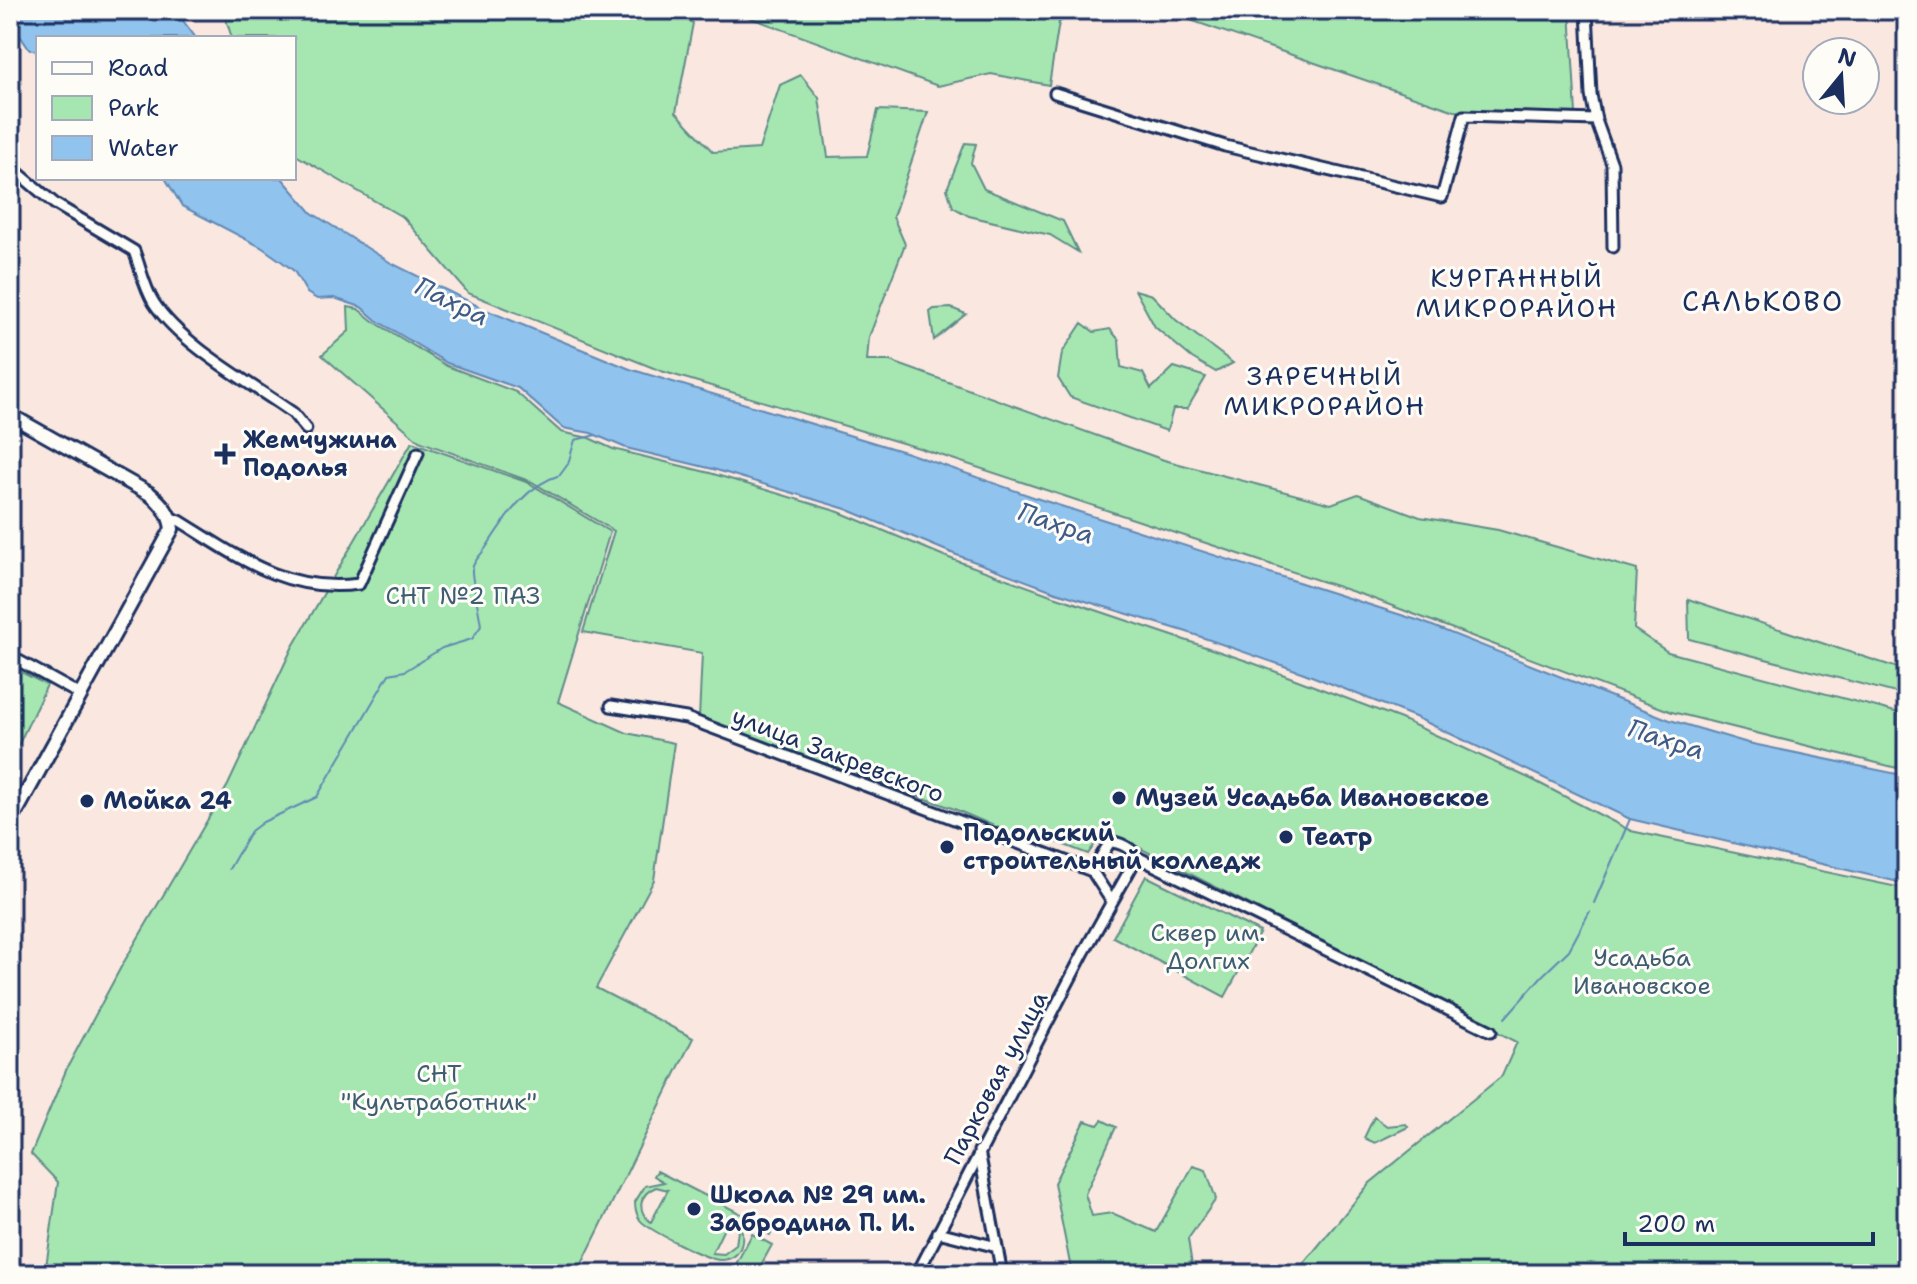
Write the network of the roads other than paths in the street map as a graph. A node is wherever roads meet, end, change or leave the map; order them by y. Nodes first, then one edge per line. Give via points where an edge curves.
1 (1587, 10) edge
2 (1055, 93) dead end
3 (1596, 120) junction
4 (10, 166) edge
5 (1613, 247) dead end
6 (10, 415) edge
7 (306, 429) dead end
8 (418, 453) dead end
9 (171, 518) junction
10 (10, 656) edge
11 (81, 695) junction
12 (611, 706) dead end
13 (10, 823) edge
14 (1137, 857) junction
15 (1092, 871) junction
16 (1112, 902) junction
17 (1491, 1031) dead end
18 (979, 1151) junction
19 (938, 1232) junction
20 (997, 1247) junction
21 (917, 1274) edge
22 (1002, 1274) edge

1 - 3 street
2 - 3 street via 1225,146 1442,197 1464,116
3 - 5 street via 1612,164
4 - 7 street via 55,204 134,251 147,290 171,325 293,413
6 - 9 main road via 150,494
8 - 9 street via 359,584 338,587 273,576
9 - 11 main road via 167,542
10 - 11 street
11 - 13 main road
12 - 15 street, улица Закревского via 686,718
14 - 15 street via 1110,842
14 - 16 street, Парковая улица
14 - 17 street
15 - 16 street
16 - 18 street, Парковая улица
18 - 19 street, Парковая улица
18 - 20 street
19 - 20 street
19 - 21 street, Парковая улица
20 - 22 street

